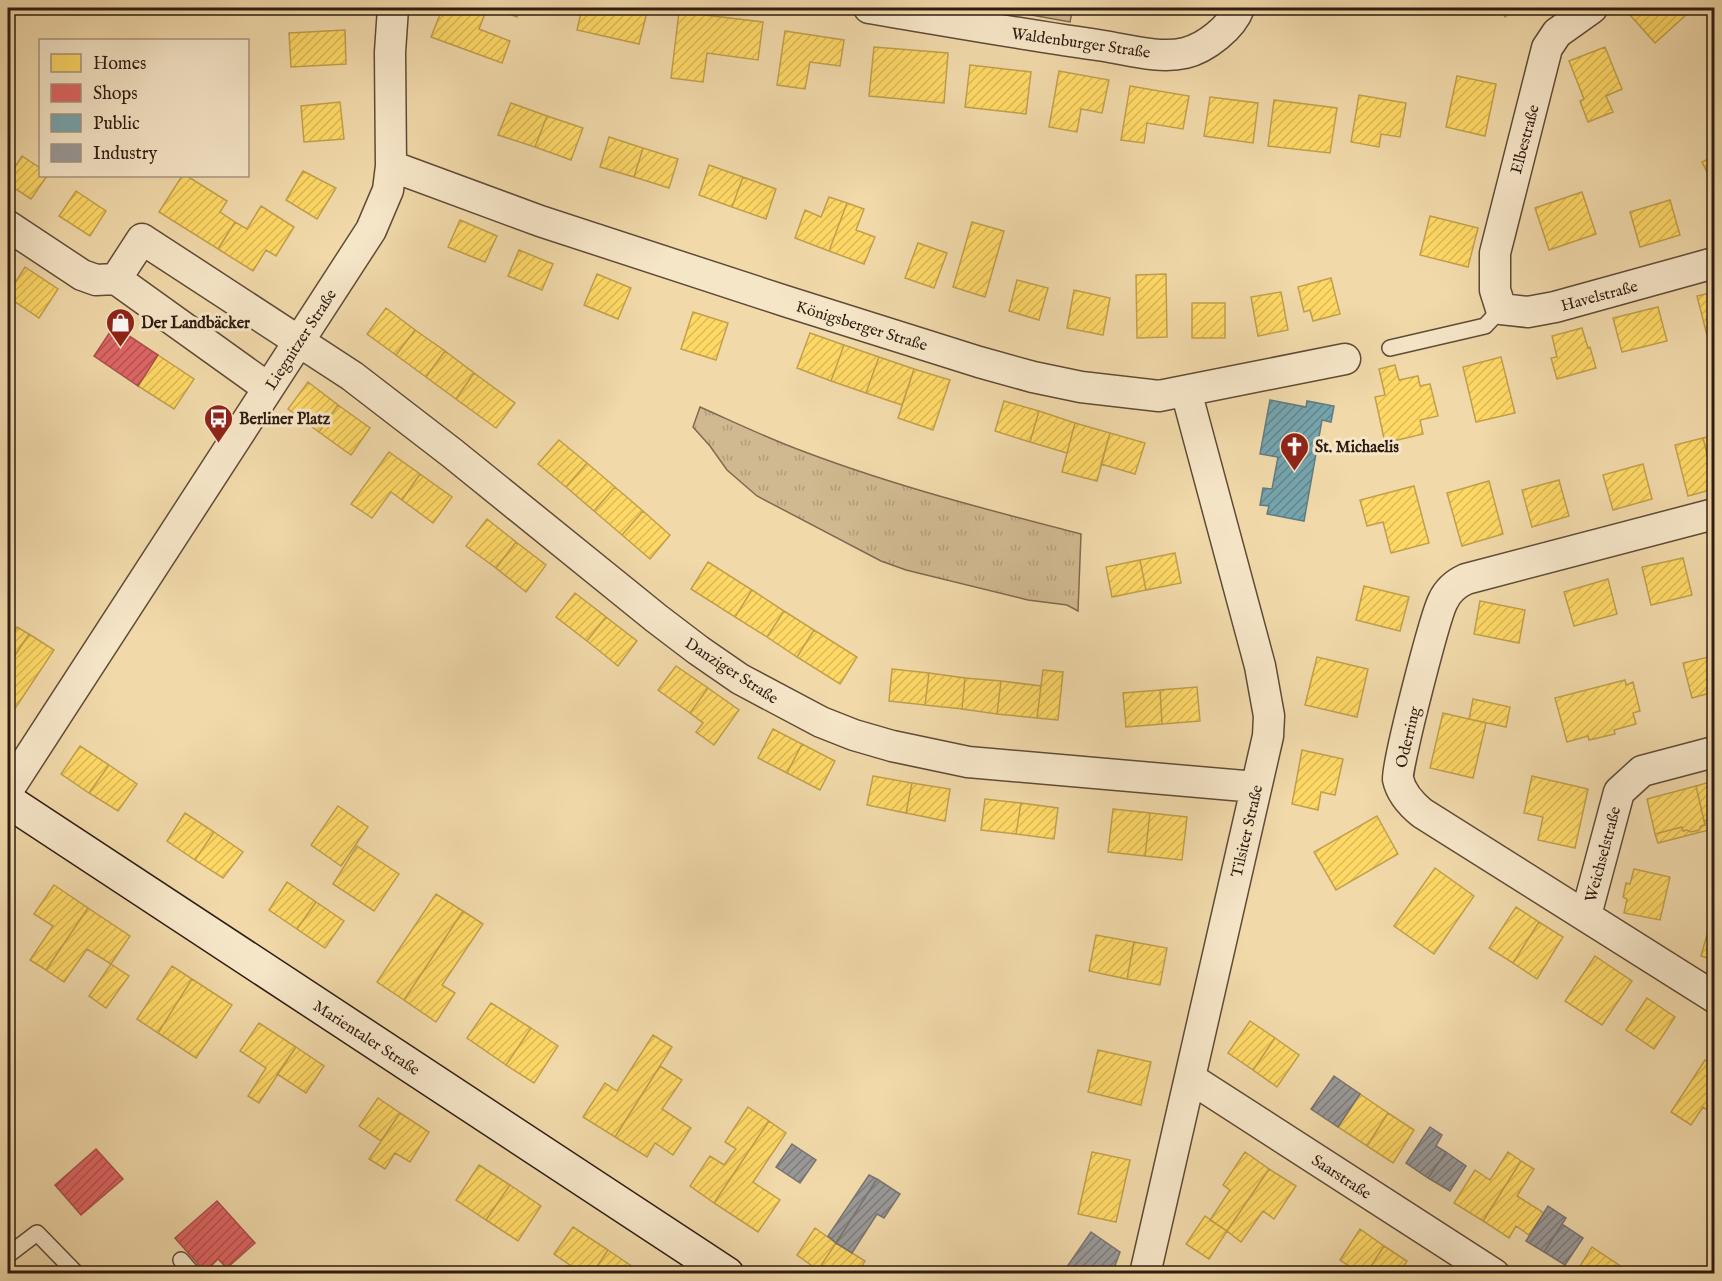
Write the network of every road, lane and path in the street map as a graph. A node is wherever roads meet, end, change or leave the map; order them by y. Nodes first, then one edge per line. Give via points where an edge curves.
1 (393, 8) edge
2 (869, 8) edge
3 (1239, 8) edge
4 (1593, 8) edge
5 (391, 166) junction
6 (8, 226) edge
7 (1714, 263) edge
8 (116, 279) junction
9 (1498, 300) junction
10 (298, 340) junction
11 (1390, 348) dead end
12 (1345, 359) dead end
13 (268, 388) junction
14 (1186, 391) junction
15 (1714, 514) edge
16 (1714, 752) edge
17 (1256, 787) junction
18 (8, 790) edge
19 (8, 801) edge
20 (1586, 915) junction
21 (1714, 997) edge
22 (1190, 1078) junction
23 (8, 1255) edge
24 (181, 1260) dead end
25 (77, 1274) edge
26 (193, 1274) edge
27 (727, 1274) edge
28 (1145, 1274) edge
29 (1494, 1274) edge

1 - 5 street, Liegnitzer Straße
2 - 3 street, Waldenburger Straße via 1161,54 1185,53 1204,45 1235,18
4 - 9 street, Elbestraße via 1557,33 1547,48 1495,253
5 - 10 street, Liegnitzer Straße via 388,190 371,230
5 - 14 street, Königsberger Straße via 540,221 1022,374 1081,387 1160,396
6 - 8 street via 81,275 96,280
7 - 9 street, Havelstraße via 1528,312
8 - 10 street via 142,239
8 - 13 street
9 - 11 lane via 1485,326
10 - 13 street, Liegnitzer Straße
10 - 17 street, Danziger Straße via 452,453 699,650 740,679 821,722 892,746 968,762
12 - 14 street, Königsberger Straße
13 - 18 street, Liegnitzer Straße
14 - 17 street, Tilsiter Straße via 1266,690 1268,736
15 - 20 street, Oderring via 1466,579 1456,584 1442,603 1398,772 1402,790 1422,813
16 - 20 street, Weichselstraße via 1642,771 1619,792
17 - 22 street, Tilsiter Straße
19 - 27 main road, Marientaler Straße
20 - 21 street, Oderring
22 - 28 street, Tilsiter Straße
22 - 29 street, Saarstraße
23 - 25 lane via 37,1233
24 - 26 lane

